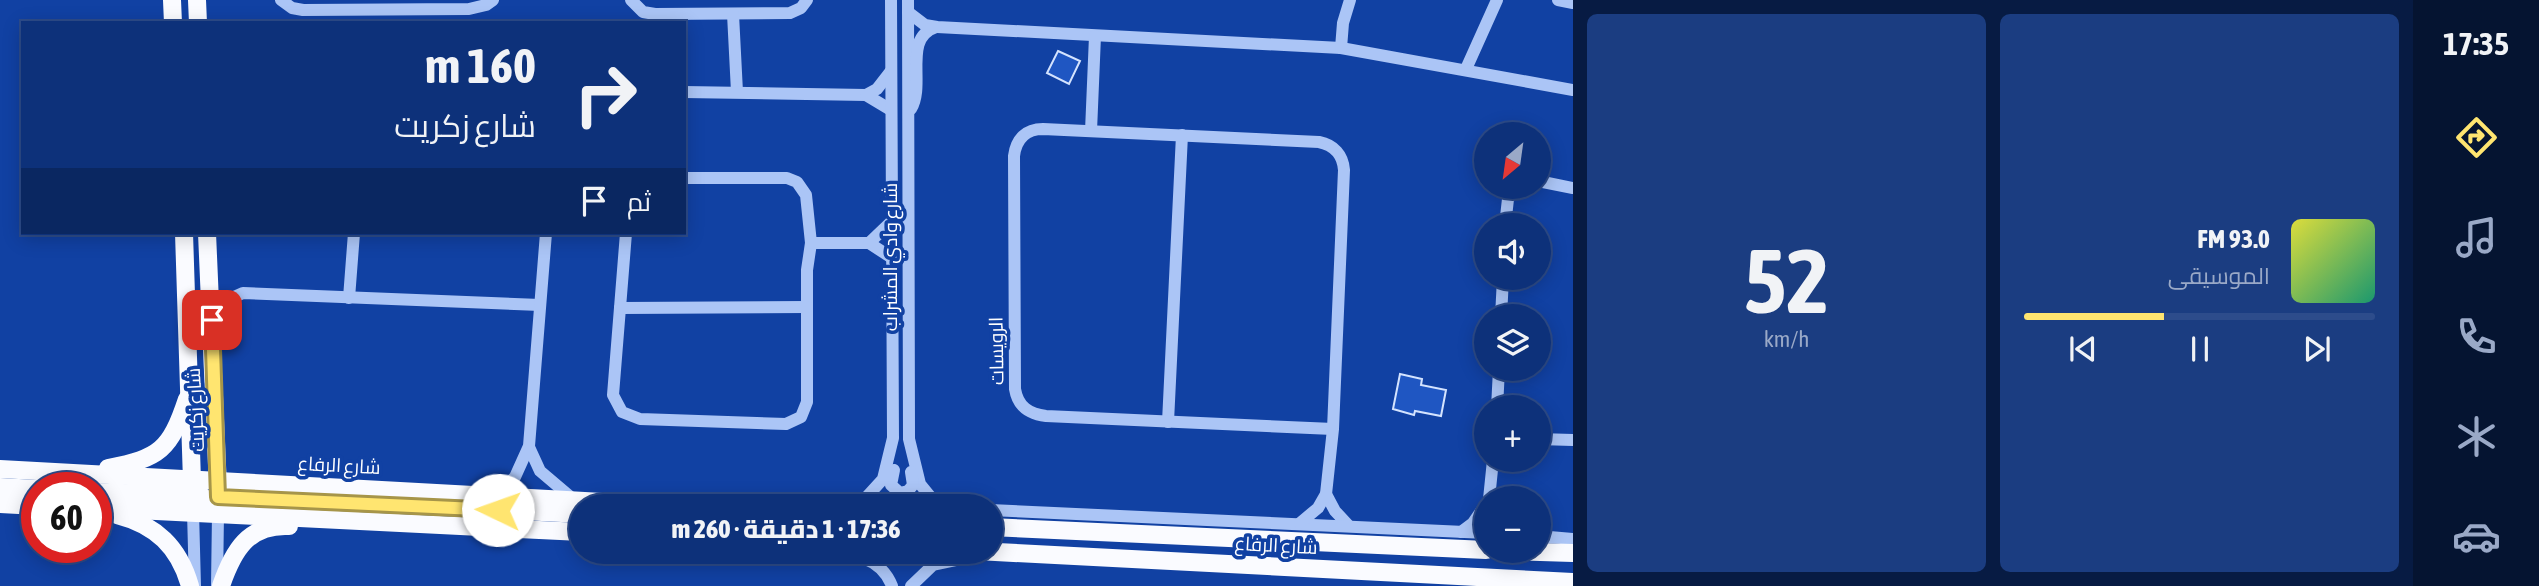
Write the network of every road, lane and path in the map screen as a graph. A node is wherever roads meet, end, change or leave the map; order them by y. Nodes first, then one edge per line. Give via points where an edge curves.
1 (172, 0) edge
2 (198, 0) edge
3 (281, 0) edge
4 (493, 0) edge
5 (631, 0) edge
6 (807, 0) edge
7 (891, 0) edge
8 (1350, 0) edge
9 (1497, 0) edge
10 (1558, 0) edge
11 (1573, 3) edge
12 (908, 6) edge
13 (733, 14) junction
14 (423, 16) edge
15 (173, 21) edge
16 (198, 21) edge
17 (937, 27) junction
18 (1095, 36) junction
19 (1341, 48) junction
20 (1466, 69) junction
21 (891, 71) junction
22 (1573, 90) edge
23 (686, 92) edge
24 (737, 92) junction
25 (866, 95) junction
26 (891, 110) junction
27 (909, 112) junction
28 (1091, 131) junction
29 (1182, 135) junction
30 (686, 178) edge
31 (1551, 184) edge
32 (1573, 188) edge
33 (892, 221) junction
34 (184, 235) edge
35 (207, 235) edge
36 (354, 235) edge
37 (545, 235) edge
38 (625, 235) edge
39 (811, 243) junction
40 (869, 243) junction
41 (892, 258) junction
42 (349, 298) junction
43 (540, 305) junction
44 (807, 307) junction
45 (620, 308) junction
46 (212, 320) junction
47 (191, 386) junction
48 (1168, 422) junction
49 (1333, 429) junction
50 (893, 438) junction
51 (909, 439) junction
52 (1551, 439) edge
53 (1573, 440) edge
54 (529, 446) junction
55 (0, 469) edge
56 (46, 472) edge
57 (88, 472) edge
58 (112, 478) edge
59 (0, 487) edge
60 (21, 488) edge
61 (192, 488) junction
62 (218, 488) junction
63 (112, 491) edge
64 (869, 494) edge
65 (928, 494) edge
66 (1326, 494) junction
67 (494, 496) junction
68 (569, 499) edge
69 (0, 504) edge
70 (21, 505) edge
71 (112, 506) edge
72 (569, 506) edge
73 (569, 507) edge
74 (1003, 511) edge
75 (112, 513) edge
76 (348, 520) junction
77 (1474, 522) edge
78 (1300, 523) junction
79 (1349, 526) junction
80 (1003, 528) edge
81 (569, 531) edge
82 (1461, 532) junction
83 (1474, 533) edge
84 (1551, 537) edge
85 (1573, 539) edge
86 (1474, 549) edge
87 (1003, 552) edge
88 (1551, 552) edge
89 (1573, 553) edge
90 (875, 564) edge
91 (938, 564) edge
92 (1571, 581) edge
93 (192, 586) edge
94 (219, 586) edge
95 (892, 586) edge
96 (911, 586) edge

1 - 15 main road
2 - 16 main road
3 - 14 street via 303,10
4 - 14 street via 475,9
5 - 13 street via 649,14
6 - 13 street via 790,13
7 - 21 street, شارع وادي المشراب
8 - 19 street
9 - 20 street
10 - 11 street
12 - 17 street via 925,25
12 - 27 street, شارع وادي المشراب
13 - 24 street
17 - 18 street
17 - 27 street via 919,41 918,92
18 - 19 street
18 - 28 street
19 - 20 street
20 - 22 street
21 - 25 street
21 - 26 street, شارع وادي المشراب
23 - 24 street
24 - 25 street
25 - 26 street
26 - 33 street, شارع وادي المشراب
27 - 51 street, شارع وادي المشراب
28 - 29 street, الرويسات
28 - 48 street, الرويسات via 1037,129 1027,132 1016,145 1016,396 1022,407 1040,415
29 - 48 street
29 - 49 street, الرويسات via 1319,142 1342,158
30 - 39 street via 792,179 806,195
31 - 32 street
33 - 40 street
33 - 41 street, شارع وادي المشراب
34 - 47 main road, شارع زكريت
35 - 46 main road, شارع زكريت
36 - 42 street
37 - 43 street
38 - 45 street
39 - 40 street
39 - 44 street
40 - 41 street
41 - 50 street, شارع وادي المشراب
42 - 43 street
42 - 46 street via 243,293 225,301
43 - 54 street
44 - 45 street
44 - 45 street via 807,402 801,417 786,424 627,416 613,395
46 - 62 main road, شارع زكريت
47 - 57 main road via 175,432 158,454
47 - 61 main road, شارع زكريت
48 - 49 street, الرويسات
49 - 66 street, الرويسات
50 - 51 street via 896,458 890,481 901,493 913,485
50 - 64 street, شارع وادي المشراب via 883,479
51 - 65 street, شارع وادي المشراب via 920,484
52 - 53 street
54 - 67 street via 515,477
54 - 68 street via 540,471
55 - 56 main road, شارع الرفاع
58 - 61 main road, شارع الرفاع
59 - 60 main road
61 - 62 main road, شارع الرفاع
61 - 62 main road via 207,495
61 - 62 main road via 214,472
61 - 63 main road
61 - 71 main road, شارع الرفاع
61 - 93 street, شارع زكريت
62 - 67 main road, شارع الرفاع
62 - 73 main road
62 - 76 main road, شارع الرفاع
62 - 94 street, شارع زكريت
66 - 78 street
66 - 79 street
67 - 72 main road, شارع الرفاع
69 - 70 main road
74 - 78 street, شارع الرفاع
75 - 93 main road via 133,519 162,536 178,555
76 - 81 main road, شارع الرفاع
76 - 94 main road via 322,526 272,526 255,533 235,551
77 - 82 street
78 - 79 street, شارع الرفاع
79 - 82 street, شارع الرفاع
80 - 86 main road, شارع الرفاع
82 - 83 street, شارع الرفاع
84 - 85 street
87 - 92 main road, شارع الرفاع
88 - 89 main road
90 - 95 street
91 - 96 street

